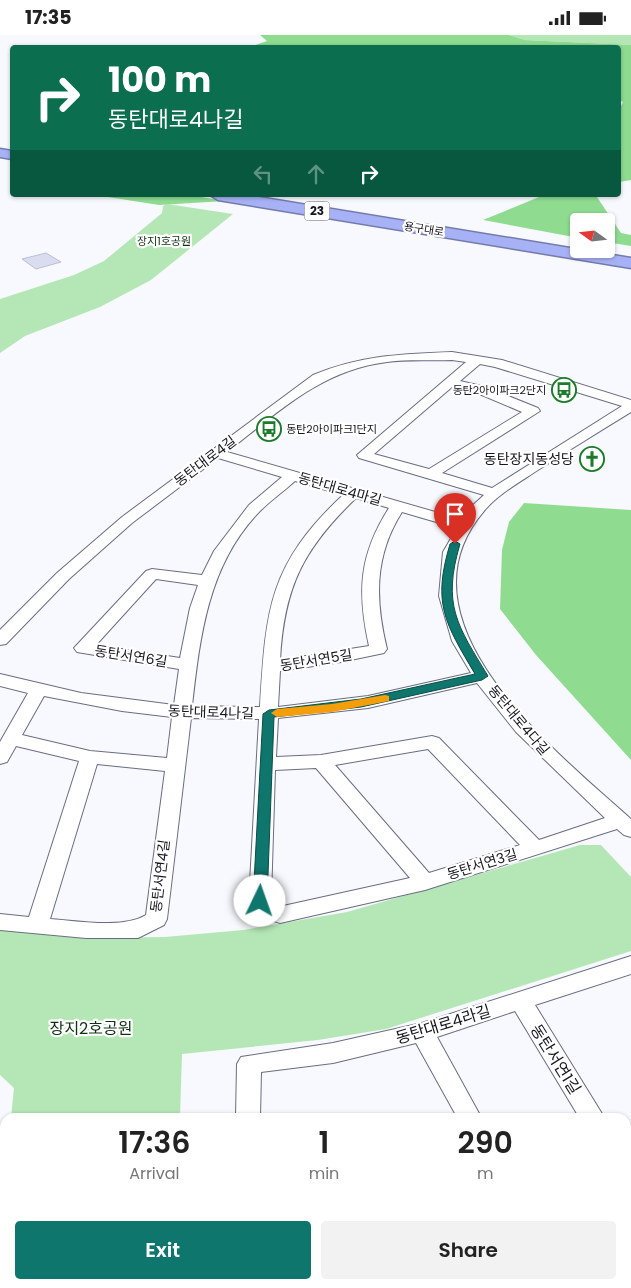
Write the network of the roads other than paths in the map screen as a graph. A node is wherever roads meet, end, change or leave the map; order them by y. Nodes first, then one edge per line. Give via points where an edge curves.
1 (231, 197) edge
2 (267, 197) edge
3 (420, 225) junction
4 (453, 230) junction
5 (570, 246) edge
6 (615, 253) edge
7 (631, 255) edge
8 (631, 263) edge
9 (478, 359) junction
10 (450, 383) junction
11 (631, 405) edge
12 (216, 453) junction
13 (431, 474) junction
14 (292, 475) junction
15 (353, 493) junction
16 (494, 493) junction
17 (398, 506) junction
18 (463, 525) junction
19 (207, 581) junction
20 (0, 640) edge
21 (188, 665) junction
22 (271, 667) junction
23 (482, 676) junction
24 (0, 680) edge
25 (38, 690) junction
26 (181, 713) junction
27 (269, 714) junction
28 (11, 739) junction
29 (90, 757) junction
30 (0, 758) edge
31 (321, 761) junction
32 (266, 764) junction
33 (174, 765) junction
34 (626, 825) edge
35 (535, 848) junction
36 (425, 881) junction
37 (0, 921) edge
38 (38, 926) junction
39 (631, 965) edge
40 (520, 1001) junction
41 (422, 1032) junction
42 (248, 1113) edge
43 (467, 1113) edge
44 (590, 1113) edge

1 - 3 highway, 용구대로 / 23
2 - 3 highway, 용구대로 / 23
3 - 4 highway, 용구대로 / 23
4 - 5 highway, 용구대로 / 23
4 - 8 highway, 용구대로 / 23
6 - 7 highway
9 - 10 street
9 - 11 street, 동탄대로4길
9 - 12 street, 동탄대로4길 via 409,355 362,362 337,370 305,387
10 - 13 street via 364,455
10 - 13 street via 481,390 533,411
11 - 16 street, 동탄대로4다길
12 - 14 street, 동탄대로4마길
12 - 20 street, 동탄대로4길 via 90,550
13 - 16 street
14 - 15 street, 동탄대로4마길
14 - 19 street via 254,508 222,551
15 - 17 street, 동탄대로4마길
15 - 22 street, 동탄서연5길 via 323,523 294,563 276,613
16 - 18 street, 동탄대로4다길
17 - 18 street, 동탄대로4마길
17 - 22 street, 동탄서연5길 via 379,540 369,578 370,614 378,649
18 - 23 street, 동탄대로4다길 via 449,564 448,604 454,628
19 - 21 street via 198,608
19 - 21 street, 동탄서연6길 via 152,574 83,648
21 - 26 street, 동탄서연4길
22 - 27 street, 동탄서연3길
23 - 27 street, 동탄대로4나길 via 361,703
23 - 34 street, 동탄대로4다길 via 540,748
24 - 25 street, 동탄대로4나길
25 - 26 street, 동탄대로4나길 via 105,704
25 - 28 street
26 - 27 street, 동탄대로4나길
26 - 33 street, 동탄서연4길
27 - 32 street, 동탄서연3길
28 - 29 street
28 - 30 street
29 - 33 street
29 - 38 street
31 - 32 street, 동탄서연3길
31 - 35 street, 동탄서연3길 via 432,742
31 - 36 street
32 - 36 street, 동탄서연3길 via 260,901 280,915
33 - 38 street, 동탄서연4길 via 156,919 138,930
34 - 35 street via 599,829
35 - 36 street, 동탄서연3길
37 - 38 street, 동탄서연4길
39 - 40 street, 동탄대로4라길
40 - 41 street, 동탄대로4라길
40 - 44 street, 동탄서연1길
41 - 42 street, 동탄대로4라길 via 333,1053 250,1064
41 - 43 street

